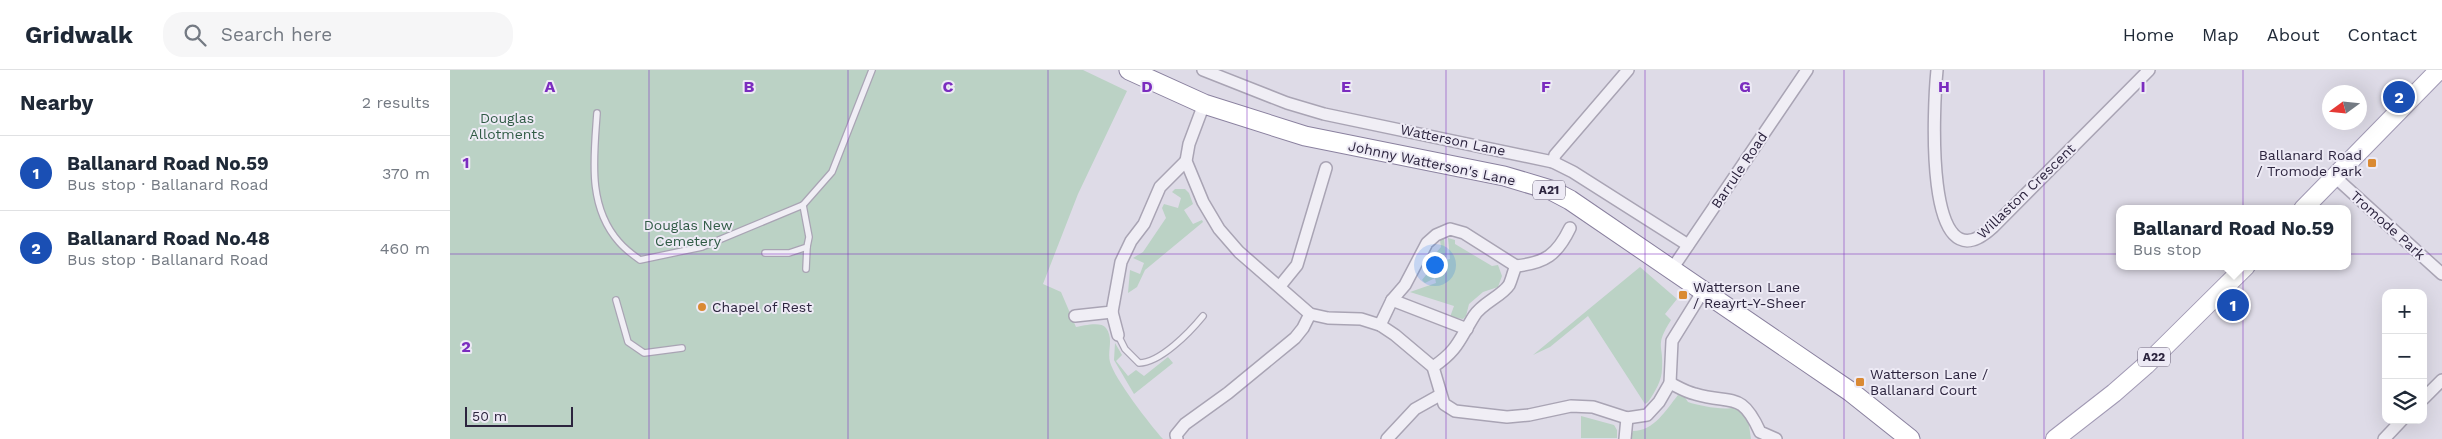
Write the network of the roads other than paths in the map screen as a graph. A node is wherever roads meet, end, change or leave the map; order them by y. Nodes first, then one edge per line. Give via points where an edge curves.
1 (872, 70) edge
2 (1129, 70) edge
3 (1203, 70) edge
4 (1628, 70) edge
5 (1807, 70) edge
6 (1937, 70) edge
7 (2149, 70) edge
8 (2440, 70) edge
9 (1204, 104) junction
10 (598, 113) dead end
11 (1186, 161) junction
12 (1553, 162) junction
13 (1326, 168) dead end
14 (2335, 177) junction
15 (803, 205) junction
16 (2307, 205) edge
17 (1570, 228) dead end
18 (1554, 233) dead end
19 (1564, 239) junction
20 (1688, 245) junction
21 (807, 247) junction
22 (766, 253) dead end
23 (1516, 266) junction
24 (1672, 269) junction
25 (806, 270) dead end
26 (2242, 270) edge
27 (2442, 274) edge
28 (1280, 286) junction
29 (1703, 291) junction
30 (616, 300) dead end
31 (1392, 300) junction
32 (1112, 312) junction
33 (1310, 314) junction
34 (1075, 316) dead end
35 (1203, 316) dead end
36 (1380, 325) junction
37 (1467, 329) junction
38 (1118, 334) joint
39 (682, 348) dead end
40 (1433, 367) junction
41 (2442, 380) edge
42 (1670, 383) junction
43 (1440, 395) junction
44 (2427, 395) edge
45 (1627, 418) junction
46 (2398, 424) edge
47 (1759, 436) edge
48 (1177, 439) edge
49 (1387, 439) edge
50 (1625, 439) edge
51 (1776, 439) edge
52 (1910, 439) edge
53 (2054, 439) edge
54 (2384, 439) edge

1 - 15 lane via 832,172
2 - 9 highway, Johnny Watterson's Lane / A21
3 - 12 street, Watterson Lane via 1324,114
4 - 12 street via 1555,155
5 - 20 street, Barrule Road
6 - 7 street, Willaston Crescent via 1934,154 1939,195 1946,222 1953,233 1963,240 1974,241 1993,227
8 - 14 main road
9 - 11 street
9 - 24 highway, Johnny Watterson's Lane / A21 via 1305,136 1504,176 1551,190
10 - 15 lane via 593,170 596,196 619,242 640,260 702,247
11 - 28 street via 1218,229 1239,252
11 - 32 street via 1160,186 1144,224 1131,241 1121,262
12 - 20 street, Watterson Lane
13 - 28 street via 1316,186 1297,265
14 - 16 main road
14 - 27 street, Tromode Park
15 - 21 lane via 809,237
17 - 19 street
18 - 19 street
19 - 23 street via 1552,255 1532,264
20 - 24 street, Barrule Road
21 - 22 lane via 790,253
21 - 25 lane
23 - 31 street via 1464,233 1450,230 1436,235 1427,243 1405,285
23 - 37 street via 1508,286 1485,303
24 - 29 highway, Johnny Watterson's Lane / A21
26 - 53 main road, A22 via 2146,365
28 - 33 street
29 - 42 street via 1672,341
29 - 52 highway, Johnny Watterson's Lane / A21 via 1851,392
30 - 39 lane via 628,342 644,354
31 - 36 street
31 - 37 street
32 - 34 street
32 - 38 street
33 - 36 street via 1361,319
33 - 48 street via 1304,328 1294,338 1186,424 1176,435
35 - 38 lane via 1192,330 1150,363 1139,363 1125,349
36 - 40 street
37 - 40 street via 1456,348
40 - 43 street
41 - 44 street
42 - 45 street via 1647,415
42 - 47 street via 1695,394 1738,401 1751,412
43 - 45 street via 1444,404 1455,411 1517,417 1582,406
43 - 49 street via 1415,409
45 - 50 street
46 - 54 street
47 - 51 street

